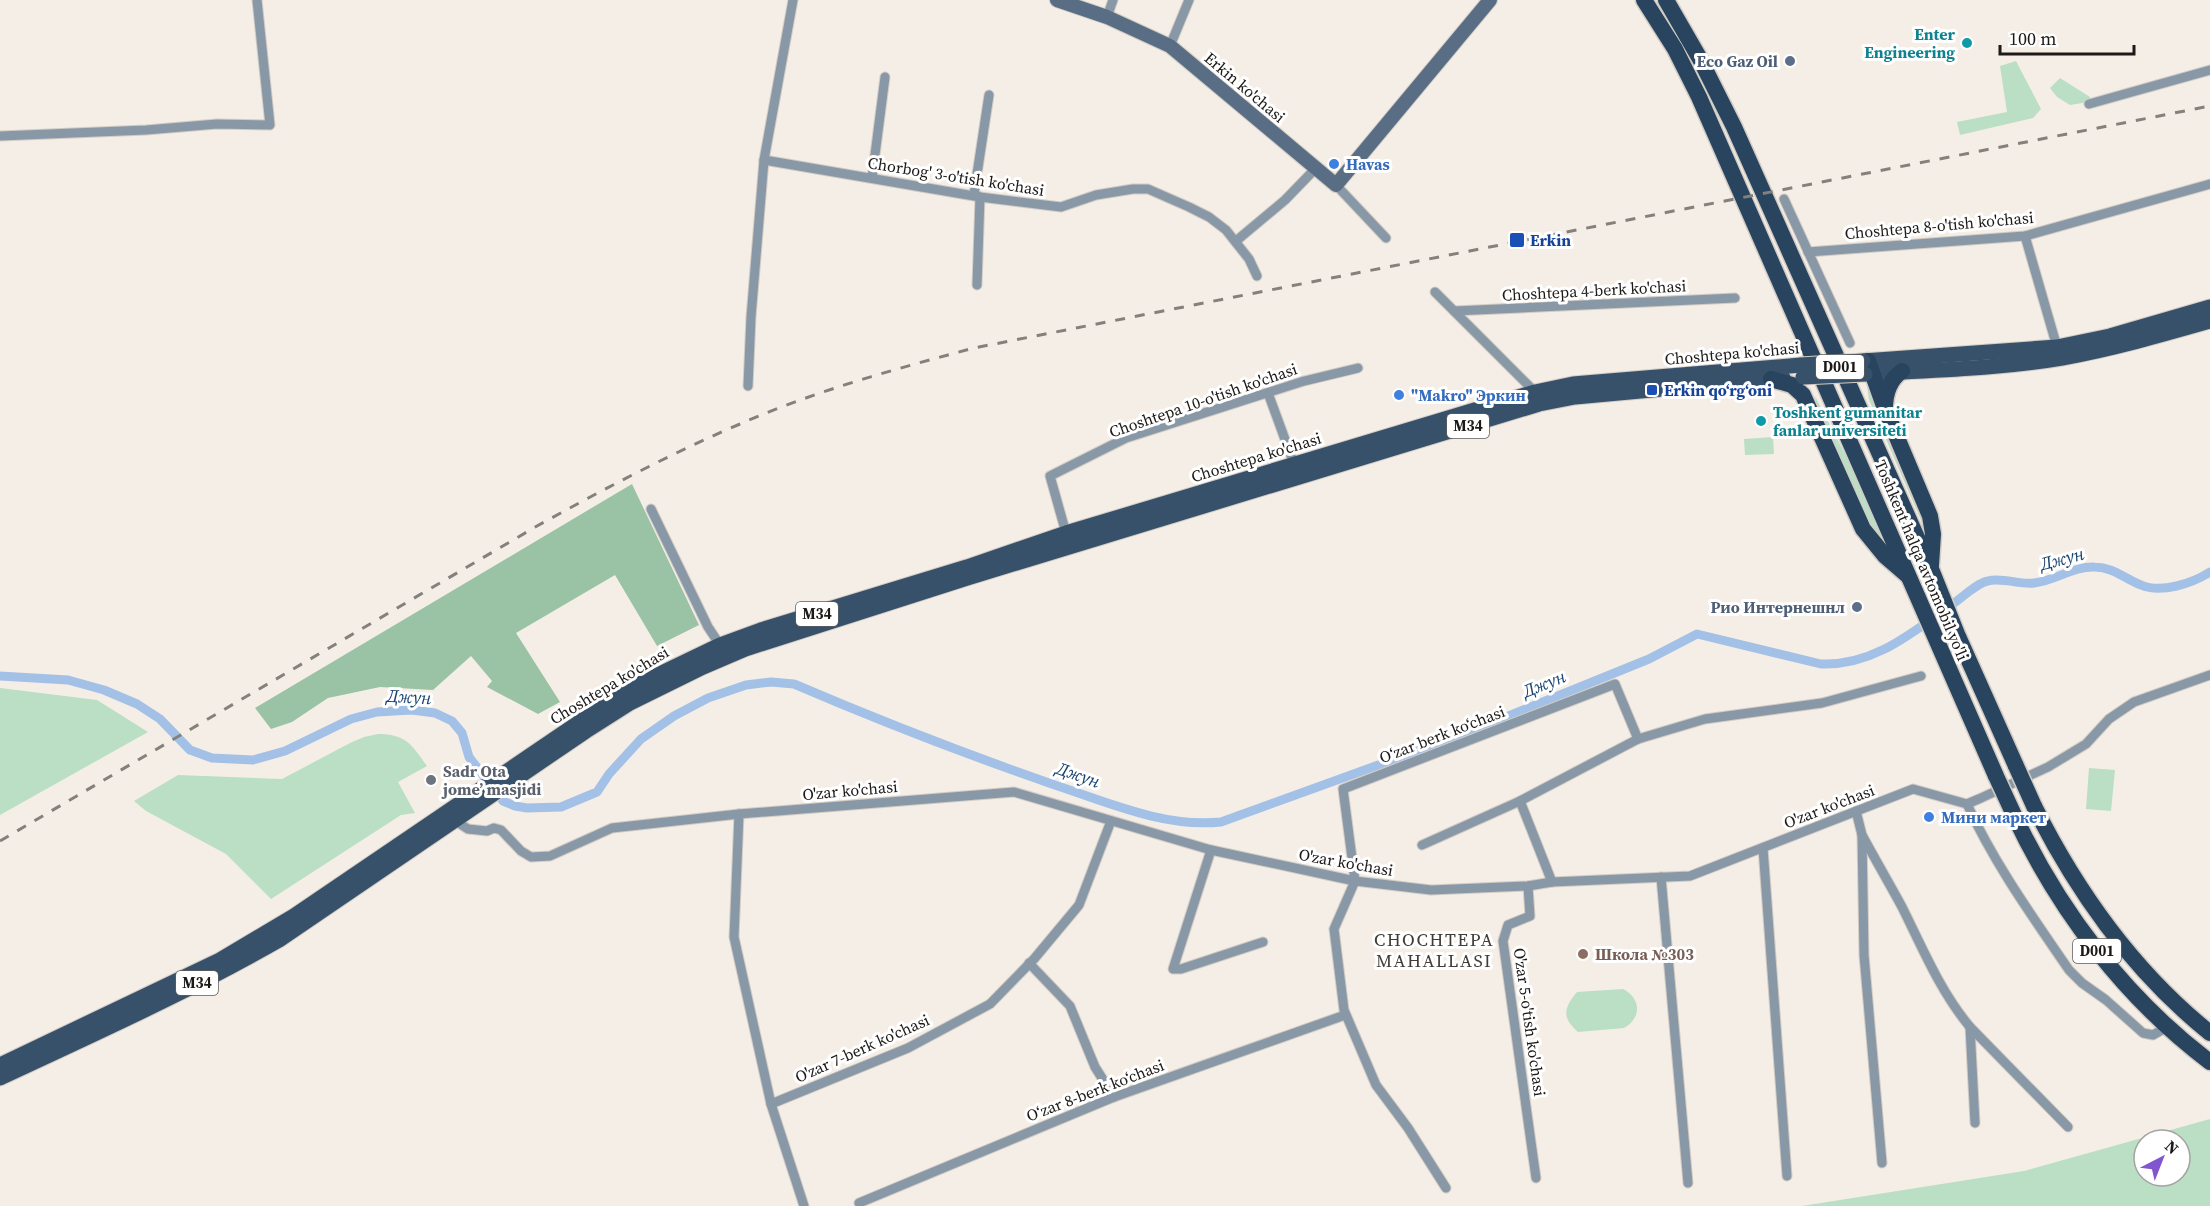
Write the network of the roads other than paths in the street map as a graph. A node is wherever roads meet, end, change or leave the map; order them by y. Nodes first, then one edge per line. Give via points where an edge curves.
1 (257, 0) edge
2 (793, 0) edge
3 (1057, 0) edge
4 (1113, 0) edge
5 (1190, 0) edge
6 (1490, 0) edge
7 (1644, 0) edge
8 (1666, 0) edge
9 (1107, 17) junction
10 (1170, 45) junction
11 (2210, 70) edge
12 (885, 77) dead end
13 (989, 95) dead end
14 (2089, 104) dead end
15 (0, 136) edge
16 (764, 160) junction
17 (1316, 168) junction
18 (872, 178) junction
19 (2210, 184) edge
20 (1336, 185) junction
21 (981, 197) junction
22 (1784, 199) dead end
23 (2025, 236) junction
24 (1386, 238) dead end
25 (1236, 241) junction
26 (1808, 252) junction
27 (1257, 276) dead end
28 (977, 285) dead end
29 (1435, 292) dead end
30 (1736, 298) dead end
31 (2210, 307) edge
32 (1454, 311) junction
33 (2210, 321) edge
34 (1850, 343) dead end
35 (2057, 347) junction
36 (1867, 367) junction
37 (1358, 368) dead end
38 (1802, 371) junction
39 (1902, 371) junction
40 (1771, 379) junction
41 (748, 386) dead end
42 (1268, 393) junction
43 (1537, 398) junction
44 (1885, 409) junction
45 (1294, 464) junction
46 (651, 509) dead end
47 (1142, 518) junction
48 (1066, 533) junction
49 (1931, 569) junction
50 (1911, 578) junction
51 (720, 645) junction
52 (2210, 675) edge
53 (1921, 676) dead end
54 (1638, 738) junction
55 (521, 768) junction
56 (1520, 801) junction
57 (1967, 804) junction
58 (465, 806) junction
59 (1856, 811) junction
60 (739, 814) junction
61 (454, 820) junction
62 (1111, 820) junction
63 (1862, 835) junction
64 (1422, 845) dead end
65 (1762, 848) junction
66 (1211, 850) junction
67 (382, 863) junction
68 (1661, 877) junction
69 (1355, 881) junction
70 (1552, 882) junction
71 (1528, 886) junction
72 (1263, 942) dead end
73 (1029, 963) junction
74 (1345, 1015) junction
75 (105, 1021) junction
76 (1970, 1027) junction
77 (2167, 1027) junction
78 (2210, 1033) edge
79 (2210, 1062) edge
80 (0, 1065) edge
81 (0, 1078) edge
82 (1114, 1096) junction
83 (771, 1104) junction
84 (1975, 1123) dead end
85 (2068, 1127) dead end
86 (1882, 1163) dead end
87 (1787, 1176) dead end
88 (1536, 1178) dead end
89 (1688, 1182) dead end
90 (1446, 1188) dead end
91 (859, 1203) dead end
92 (804, 1206) edge

1 - 15 street via 270,125 218,124
2 - 16 street
3 - 9 main road, Erkin ko'chasi
4 - 9 street
5 - 10 street
6 - 20 main road
7 - 50 highway, Toshkent halqa avtomobil yo'li / D001 via 1676,49 1700,97
8 - 49 highway, Toshkent halqa avtomobil yo'li / D001 via 1734,127
9 - 10 main road, Erkin ko'chasi
10 - 17 main road, Erkin ko'chasi
11 - 14 street
12 - 18 street
13 - 21 street via 974,194
16 - 18 street, Chorbog' 3-o'tish ko'chasi
16 - 41 street
17 - 20 main road, Erkin ko'chasi
17 - 25 street
18 - 21 street, Chorbog' 3-o'tish ko'chasi
19 - 23 street, Choshtepa 8-o'tish ko'chasi
20 - 24 street, Erkin ko'chasi
21 - 25 street, Chorbog' 3-o'tish ko'chasi via 1061,207 1096,195 1148,189 1209,217
21 - 28 street
22 - 26 street
23 - 26 street, Choshtepa 8-o'tish ko'chasi
23 - 35 street
25 - 27 street, Chorbog' 3-o'tish ko'chasi
26 - 34 street
29 - 32 street
30 - 32 street, Choshtepa 4-berk ko'chasi
31 - 35 main road, Choshtepa ko'chasi
32 - 43 street
33 - 39 main road, Choshtepa ko'chasi via 2061,358
35 - 36 main road, Choshtepa ko'chasi
36 - 38 main road, Choshtepa ko'chasi / M34, bridge
36 - 39 main road, Choshtepa ko'chasi
36 - 44 highway
37 - 42 street, Choshtepa 10-o'tish ko'chasi
38 - 40 main road, Choshtepa ko'chasi / M34
38 - 43 main road, Choshtepa ko'chasi / M34 via 1573,384
39 - 44 highway via 1889,385
40 - 43 main road, Choshtepa ko'chasi / M34
40 - 50 highway via 1792,385 1803,395 1863,529 1885,556
42 - 45 street
42 - 48 street, Choshtepa 10-o'tish ko'chasi via 1126,438 1050,476
43 - 45 main road, Choshtepa ko'chasi / M34
43 - 47 main road, Choshtepa ko'chasi / M34
44 - 49 highway via 1930,516
45 - 47 main road, Choshtepa ko'chasi / M34
46 - 51 street
47 - 48 main road, Choshtepa ko'chasi / M34
47 - 55 main road, Choshtepa ko'chasi / M34 via 727,656 630,703
48 - 51 main road, Choshtepa ko'chasi / M34
49 - 78 highway, Toshkent halqa avtomobil yo'li / D001, bridge via 2054,847 2124,948
50 - 77 highway, Toshkent halqa avtomobil yo'li / D001, bridge via 2036,860 2095,949
51 - 55 main road, Choshtepa ko'chasi / M34 via 643,682 584,718
52 - 57 street via 2134,702 2109,719 2086,744
53 - 54 street via 1822,704 1705,719
54 - 56 street
54 - 69 street, Oʻzar berk koʻchasi via 1615,684 1343,789
55 - 58 main road, Choshtepa ko'chasi / M34
56 - 64 street
56 - 70 street
57 - 59 street, O'zar ko'chasi via 1913,789
57 - 77 street via 2007,877 2075,977 2143,1033 2153,1035
58 - 61 main road, Choshtepa ko'chasi / M34
58 - 67 main road, Choshtepa ko'chasi / M34
59 - 63 street
59 - 65 street, O'zar ko'chasi
60 - 61 street, O'zar ko'chasi via 612,828 550,856 531,857 501,830 468,829
60 - 62 street, O'zar ko'chasi via 1014,792
60 - 83 street via 734,938
61 - 67 main road, Choshtepa ko'chasi / M34
62 - 66 street, O'zar ko'chasi
62 - 73 street, O'zar 7-berk ko'chasi via 1078,905
63 - 76 street via 1943,991
63 - 86 street via 1864,955
65 - 68 street, O'zar ko'chasi via 1690,876
65 - 87 street
66 - 69 street, O'zar ko'chasi
66 - 72 street via 1173,969
67 - 75 main road, M34 via 246,945
68 - 70 street, O'zar ko'chasi
68 - 89 street
69 - 71 street, O'zar ko'chasi via 1431,890
69 - 74 street via 1334,929
70 - 71 street, O'zar ko'chasi
71 - 88 street, O'zar 5-o'tish ko'chasi via 1530,916 1508,925 1503,941
73 - 82 street via 1070,1006 1095,1067
73 - 83 street, O'zar 7-berk ko'chasi via 990,1004 908,1048
74 - 82 street, Oʻzar 8-berk koʻchasi
74 - 90 street via 1376,1085
75 - 80 main road, M34
75 - 81 main road, M34
76 - 84 street
76 - 85 street
77 - 79 highway, Toshkent halqa avtomobil yo'li / D001
82 - 91 street, Oʻzar 8-berk koʻchasi
83 - 92 street

